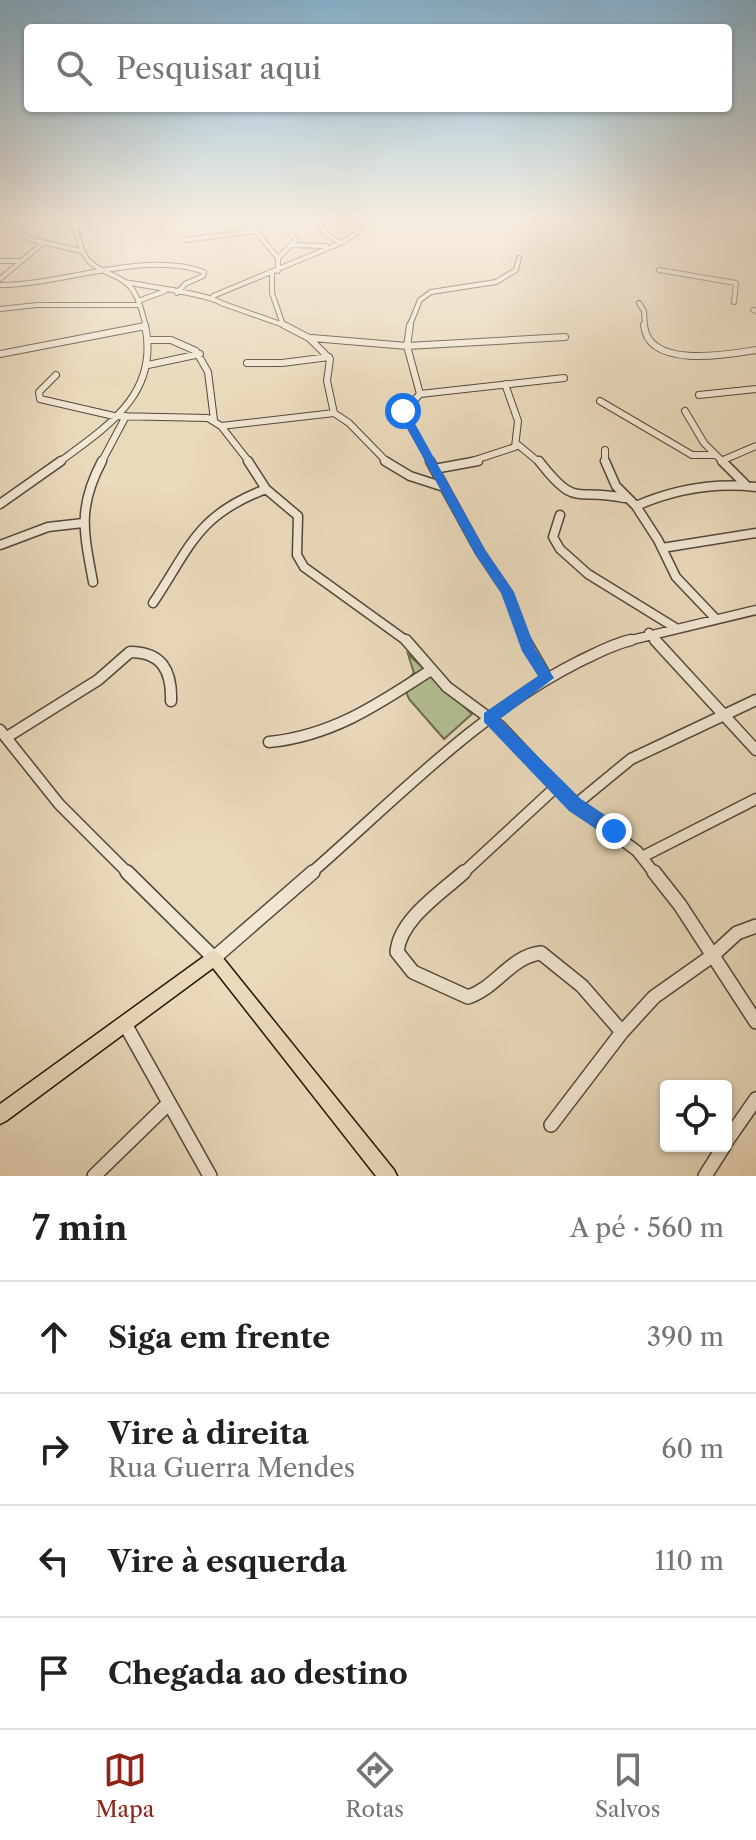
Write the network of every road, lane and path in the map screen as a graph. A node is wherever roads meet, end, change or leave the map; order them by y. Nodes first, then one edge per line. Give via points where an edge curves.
1 (81, 276) edge
2 (112, 276) edge
3 (203, 276) edge
4 (265, 276) edge
5 (274, 276) edge
6 (507, 276) edge
7 (694, 276) edge
8 (1, 278) edge
9 (125, 282) junction
10 (166, 291) junction
11 (177, 293) junction
12 (213, 296) junction
13 (734, 302) dead end
14 (138, 303) junction
15 (639, 303) dead end
16 (0, 309) edge
17 (283, 325) junction
18 (145, 326) junction
19 (565, 337) dead end
20 (311, 338) junction
21 (150, 340) junction
22 (407, 346) junction
23 (756, 350) edge
24 (0, 354) edge
25 (200, 354) junction
26 (329, 357) junction
27 (247, 363) dead end
28 (148, 365) junction
29 (56, 375) dead end
30 (564, 378) dead end
31 (505, 384) junction
32 (756, 389) edge
33 (420, 394) junction
34 (699, 395) dead end
35 (600, 401) dead end
36 (685, 411) dead end
37 (334, 413) junction
38 (114, 416) junction
39 (126, 416) junction
40 (217, 423) junction
41 (517, 444) junction
42 (756, 446) edge
43 (605, 450) dead end
44 (718, 458) junction
45 (434, 469) junction
46 (745, 485) junction
47 (445, 487) junction
48 (756, 487) edge
49 (266, 489) junction
50 (632, 503) junction
51 (0, 504) edge
52 (560, 515) dead end
53 (83, 523) junction
54 (756, 533) edge
55 (0, 545) edge
56 (662, 548) junction
57 (93, 582) dead end
58 (153, 603) dead end
59 (756, 610) edge
60 (715, 618) junction
61 (674, 627) junction
62 (649, 633) junction
63 (431, 670) junction
64 (547, 678) junction
65 (756, 700) edge
66 (171, 701) dead end
67 (724, 716) junction
68 (489, 718) junction
69 (3, 733) edge
70 (269, 742) dead end
71 (756, 750) edge
72 (556, 787) junction
73 (756, 799) edge
74 (575, 805) junction
75 (642, 857) junction
76 (756, 926) edge
77 (712, 956) junction
78 (214, 958) junction
79 (756, 1022) edge
80 (125, 1024) junction
81 (622, 1032) junction
82 (756, 1099) edge
83 (168, 1104) junction
84 (0, 1115) edge
85 (551, 1125) dead end
86 (732, 1134) edge
87 (720, 1152) edge
88 (94, 1176) edge
89 (210, 1176) edge
90 (388, 1176) edge
91 (705, 1176) edge

1 - 8 street via 40,283
2 - 9 street
3 - 11 street
4 - 12 street
5 - 17 street via 269,288
6 - 22 street via 422,297
7 - 13 street via 736,283
9 - 10 street
9 - 14 street
10 - 11 street
10 - 14 street
11 - 12 street
12 - 17 street
14 - 16 street
14 - 18 street
15 - 23 street via 647,340 654,347 691,355
17 - 20 street
18 - 21 street
18 - 24 street
19 - 22 street
20 - 22 street
20 - 26 street
21 - 25 street via 182,341
21 - 28 street
22 - 33 street
25 - 28 street
25 - 40 street
26 - 27 street
26 - 37 street via 327,381
28 - 38 street via 144,380
29 - 38 street via 39,392 40,399
30 - 31 street
31 - 33 street
31 - 41 street via 518,421
32 - 34 street
33 - 45 street via 403,413
35 - 44 street via 692,455
36 - 44 street
37 - 40 street
37 - 47 street via 351,422 394,468
38 - 39 street
38 - 51 street
39 - 40 street via 193,416
39 - 53 street via 98,467
40 - 49 street
41 - 45 street via 489,459
41 - 50 street via 530,450 552,482 572,495 610,494
42 - 44 street
43 - 50 street via 606,467
44 - 46 street
45 - 47 street
46 - 48 street
46 - 50 street via 678,489
47 - 64 street via 507,592 529,651
49 - 58 street via 230,502 209,518
49 - 63 street via 298,516 297,555 304,567 380,617
50 - 56 street
52 - 61 street via 553,539 565,555
53 - 55 street via 48,527
53 - 57 street
54 - 56 street
56 - 60 street via 676,577
59 - 60 street
60 - 61 street
61 - 62 street
62 - 64 street via 590,654
62 - 67 street
63 - 68 street
63 - 70 street via 328,732
64 - 68 street
65 - 67 street
66 - 69 street via 172,681 164,664 148,654 130,652 98,680
67 - 71 street
67 - 74 street via 631,759
68 - 72 street
68 - 78 street
69 - 78 street via 59,804
72 - 74 street
72 - 81 street via 406,926 397,952 413,972 468,997 489,988 525,956 541,953 582,986
73 - 75 street
74 - 75 street
75 - 77 street
76 - 77 street via 737,933
77 - 79 street
77 - 81 street via 654,997
78 - 80 main road
78 - 90 main road
80 - 83 street
80 - 84 main road
81 - 85 street
82 - 86 street
83 - 88 street
83 - 89 street
87 - 91 street

